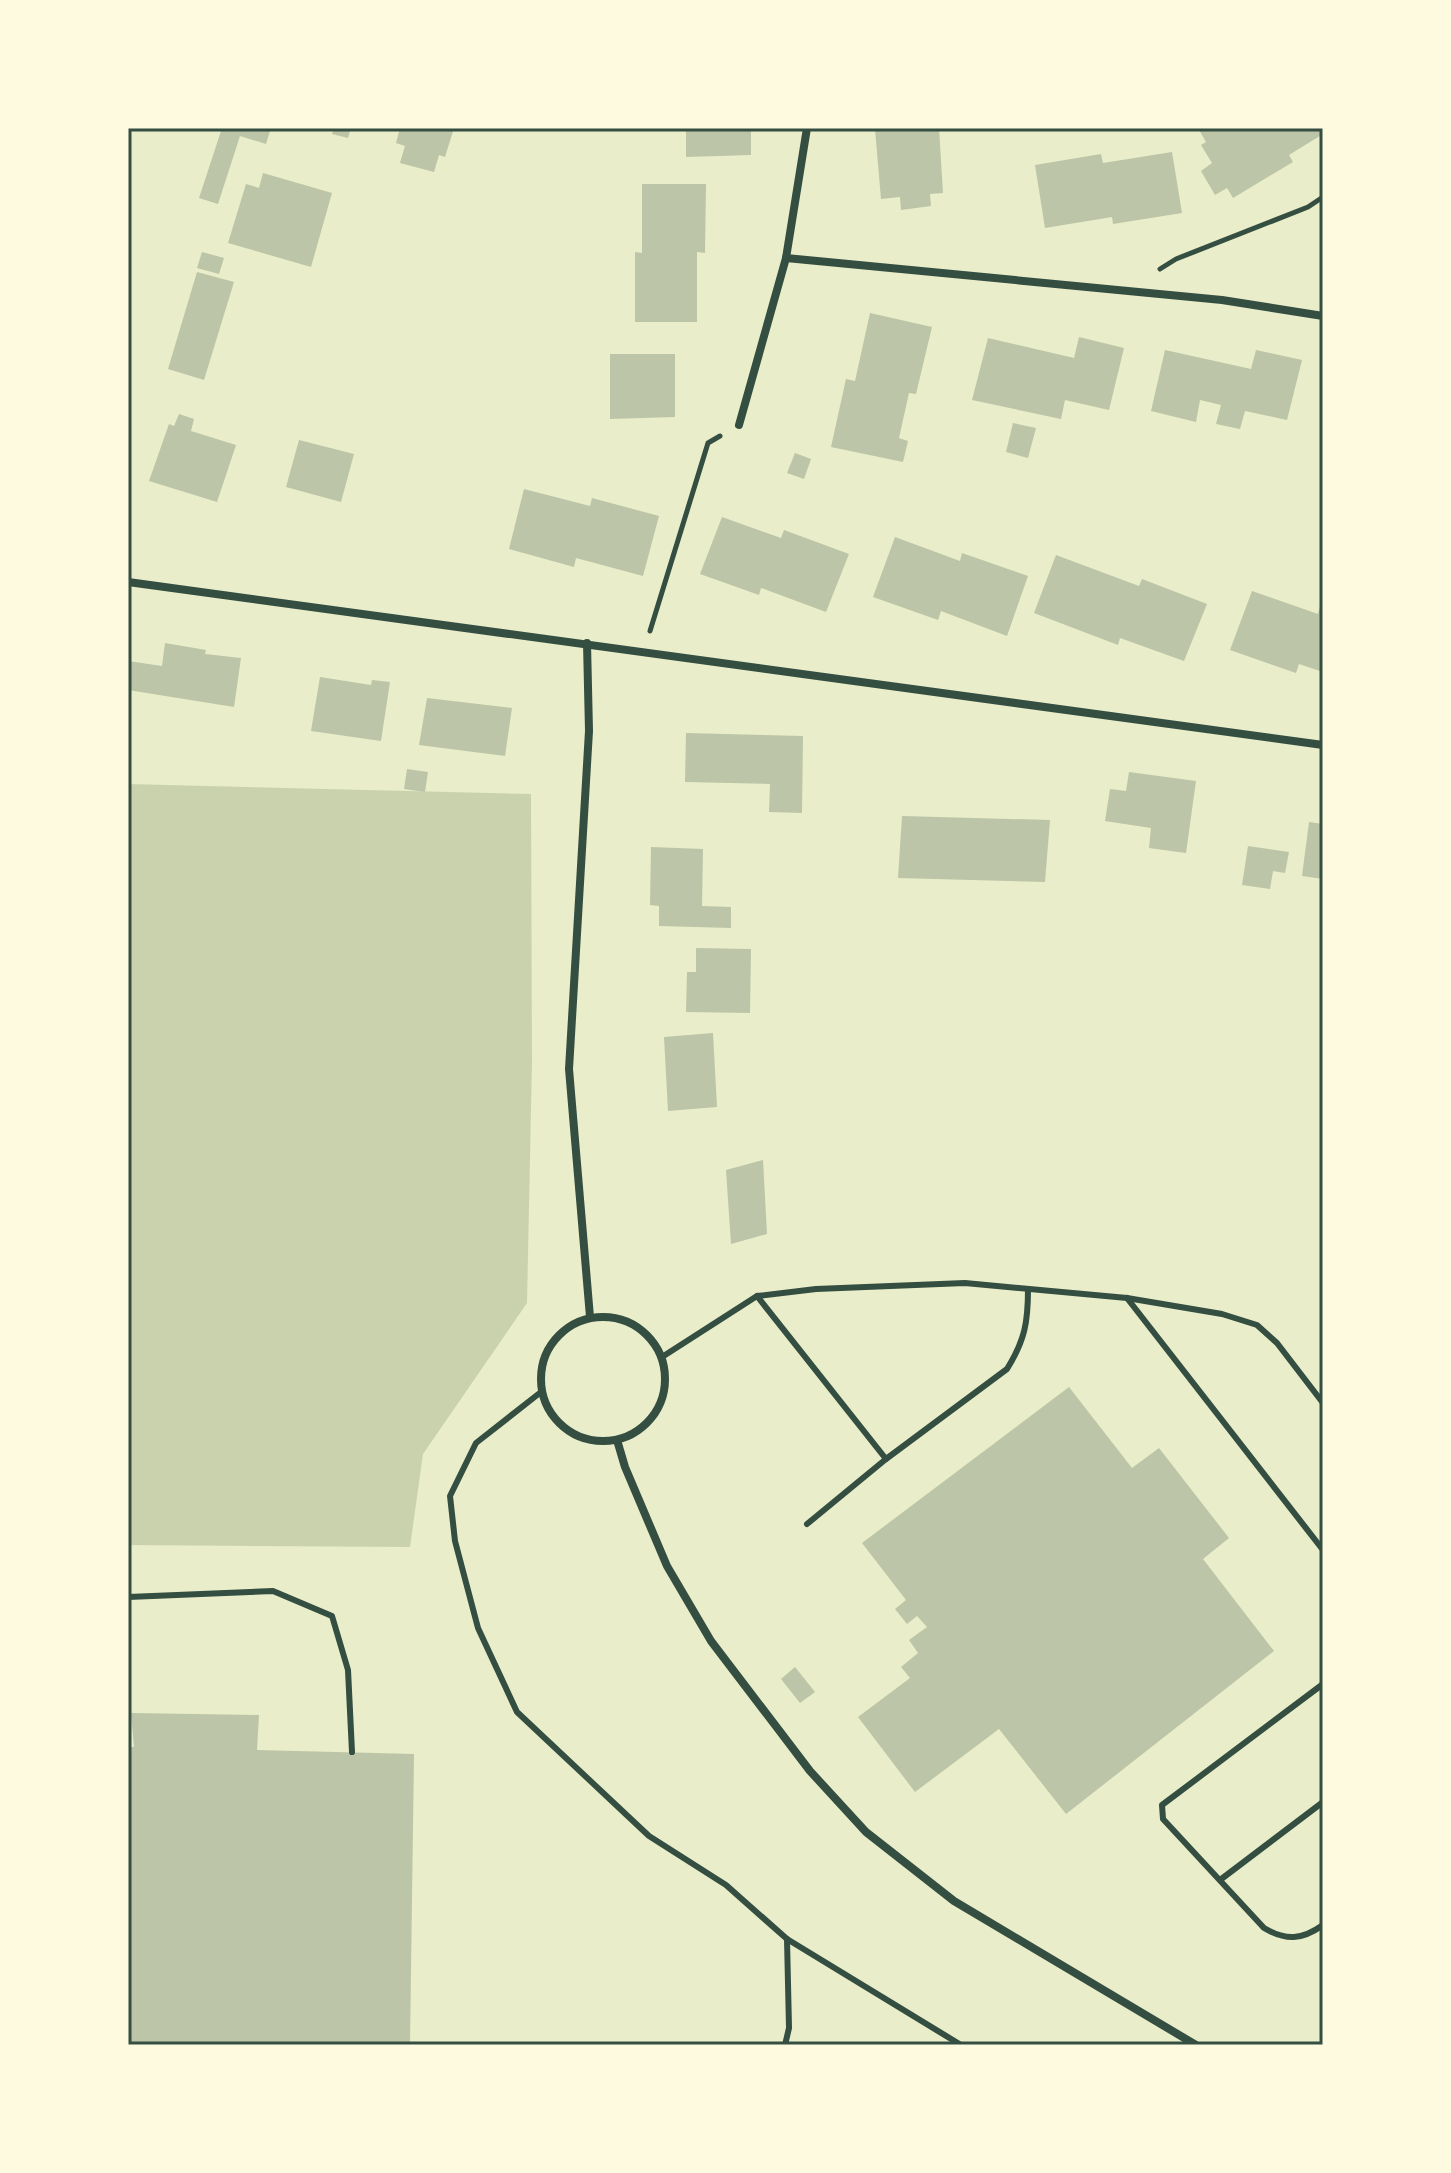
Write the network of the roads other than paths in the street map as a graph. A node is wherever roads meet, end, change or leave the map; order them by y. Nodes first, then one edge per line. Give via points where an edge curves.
1 (807, 128) edge
2 (786, 258) junction
3 (1323, 316) edge
4 (739, 425) road end
5 (128, 582) edge
6 (587, 643) junction
7 (1323, 745) edge
8 (1028, 1289) junction
9 (757, 1296) junction
10 (1127, 1298) junction
11 (590, 1317) junction
12 (662, 1357) junction
13 (541, 1392) junction
14 (1323, 1403) edge
15 (617, 1440) junction
16 (886, 1459) junction
17 (807, 1524) dead end
18 (1323, 1550) edge
19 (128, 1597) edge
20 (1323, 1684) edge
21 (352, 1752) dead end
22 (1323, 1802) edge
23 (1220, 1880) junction
24 (1323, 1925) edge
25 (787, 1939) junction
26 (785, 2045) edge
27 (961, 2045) edge
28 (1196, 2045) edge

1 - 2 street
2 - 3 street via 1222,300
2 - 4 street
5 - 6 street
6 - 7 street
6 - 11 street via 589,731 569,1069
8 - 9 lane via 965,1283
8 - 10 lane
8 - 16 lane via 1028,1323 1007,1369
9 - 12 lane
9 - 16 lane
10 - 14 lane via 1257,1325
10 - 18 lane
11 - 12 street via 630,1322 647,1334
11 - 13 street via 572,1324 545,1353
12 - 15 street via 665,1386 660,1404 650,1421
13 - 15 street via 561,1426 578,1437
13 - 25 lane via 476,1443 450,1496 455,1541 478,1628 517,1712 649,1836 726,1885
15 - 28 street via 667,1566 711,1641 810,1771 866,1832 954,1901
16 - 17 lane
19 - 21 lane via 273,1591 332,1616 348,1670
20 - 23 lane via 1162,1805 1163,1819
22 - 23 lane
23 - 24 lane via 1279,1937 1298,1939
25 - 26 lane
25 - 27 lane

